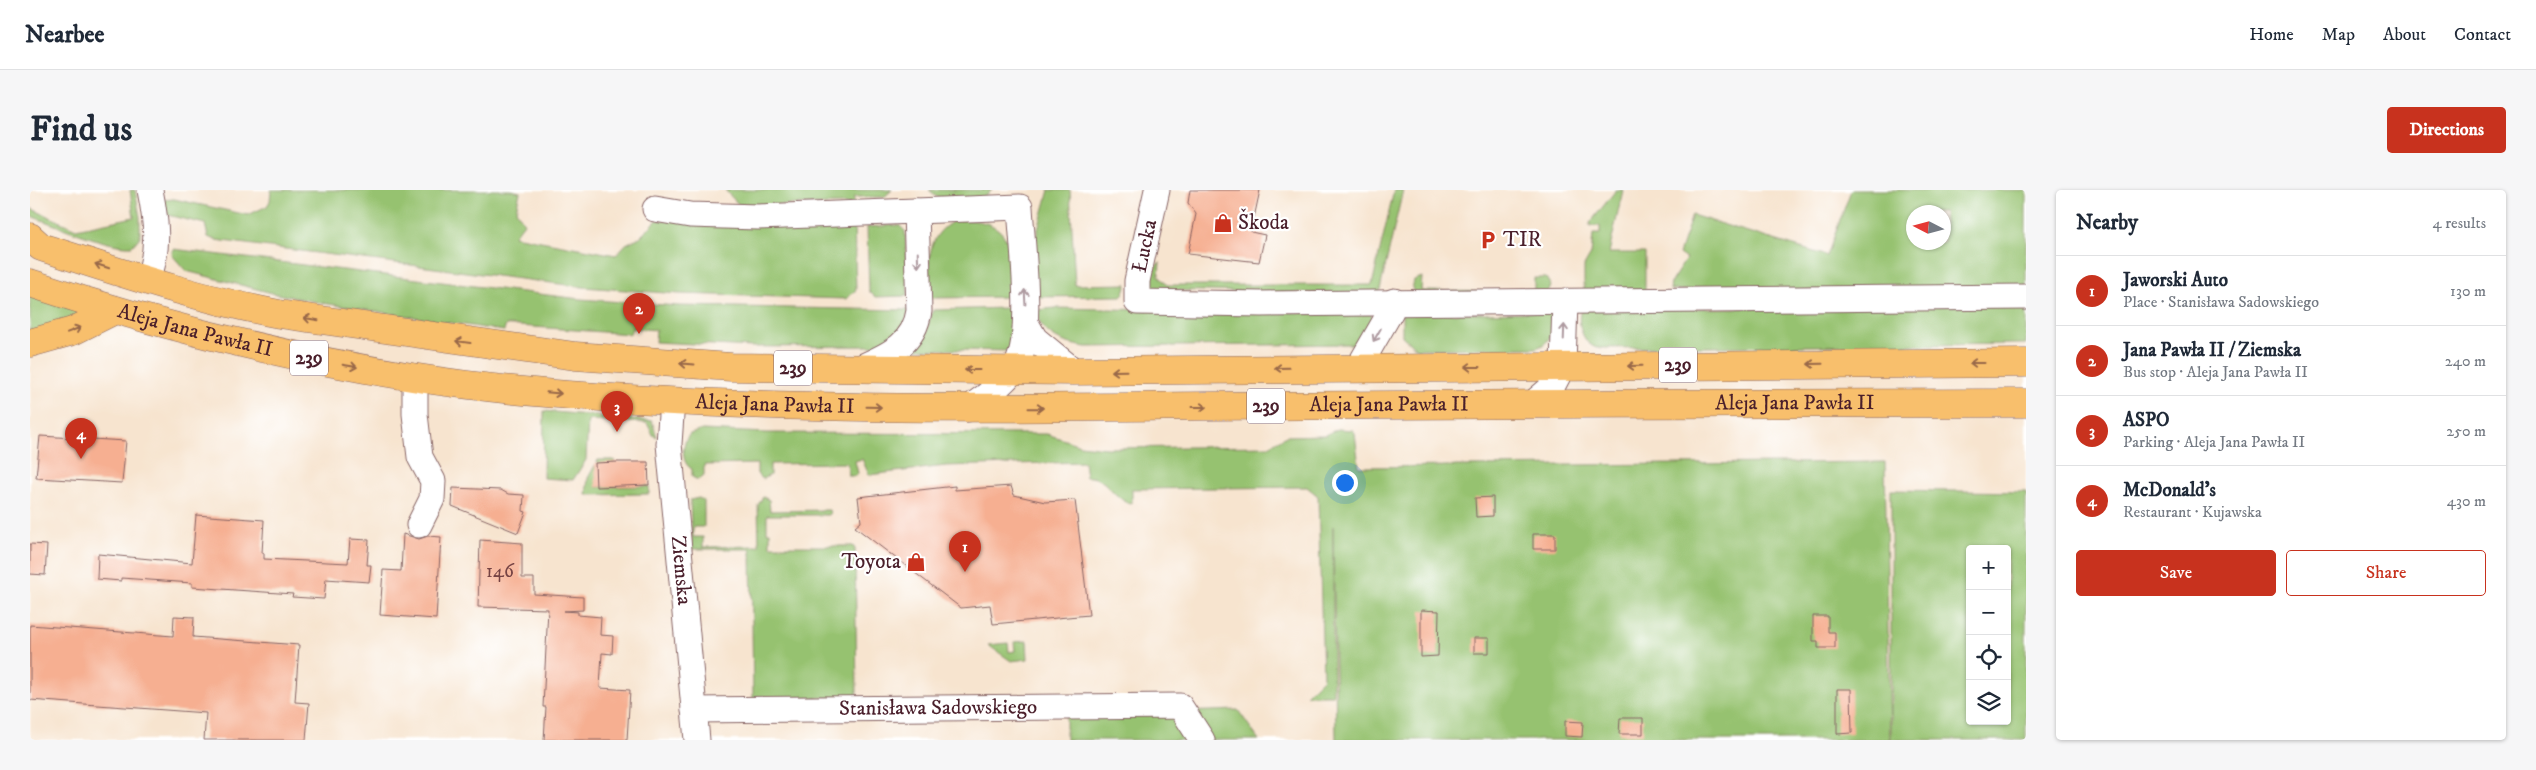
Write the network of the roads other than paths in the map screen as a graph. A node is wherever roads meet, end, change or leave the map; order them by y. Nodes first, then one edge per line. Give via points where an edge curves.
1 (150, 190) edge
2 (1157, 190) edge
3 (655, 209) dead end
4 (916, 211) junction
5 (34, 245) edge
6 (148, 281) junction
7 (30, 283) edge
8 (2026, 297) edge
9 (1565, 301) junction
10 (1394, 302) junction
11 (115, 310) junction
12 (1027, 325) junction
13 (30, 343) edge
14 (2026, 363) edge
15 (1563, 366) junction
16 (1358, 368) junction
17 (855, 370) junction
18 (1014, 370) junction
19 (1074, 371) junction
20 (415, 377) junction
21 (672, 401) junction
22 (2026, 402) edge
23 (1532, 404) junction
24 (968, 409) junction
25 (419, 525) dead end
26 (694, 710) junction
27 (697, 740) edge
28 (1202, 740) edge

1 - 6 street via 157,244
2 - 10 street, Łucka via 1137,282 1137,302
3 - 4 street via 690,216 741,217
12 -> 4 street via 1020,207
4 -> 17 street via 917,322 904,344
6 -> 5 main road, Aleja Jana Pawła II / 239
17 -> 6 main road, Aleja Jana Pawła II / 239 via 732,367 511,349 279,314
7 - 11 main road, Aleja Jana Pawła II / 239
8 - 9 street
9 - 10 street
15 -> 9 street
10 -> 16 street, Aleja Jana Pawła II
13 -> 11 main road via 73,331
11 -> 20 main road, Aleja Jana Pawła II / 239 via 254,347
12 - 18 street via 1021,357
12 - 19 street via 1035,339
14 -> 15 main road, Aleja Jana Pawła II / 239
15 -> 16 main road, Aleja Jana Pawła II / 239
15 - 23 street via 1552,386
16 -> 19 main road, Aleja Jana Pawła II / 239
18 -> 17 main road, Aleja Jana Pawła II / 239
18 - 19 main road, Aleja Jana Pawła II / 239
18 - 24 street
20 -> 21 main road, Aleja Jana Pawła II / 239 via 506,389
20 - 25 street via 420,457 432,481 432,499
21 -> 24 main road, Aleja Jana Pawła II / 239
21 - 26 street, Ziemska via 669,444
22 - 23 main road, Aleja Jana Pawła II / 239
24 -> 23 main road, Aleja Jana Pawła II / 239
26 - 27 street, Ziemska
26 - 28 street, Stanisława Sadowskiego via 1180,706

